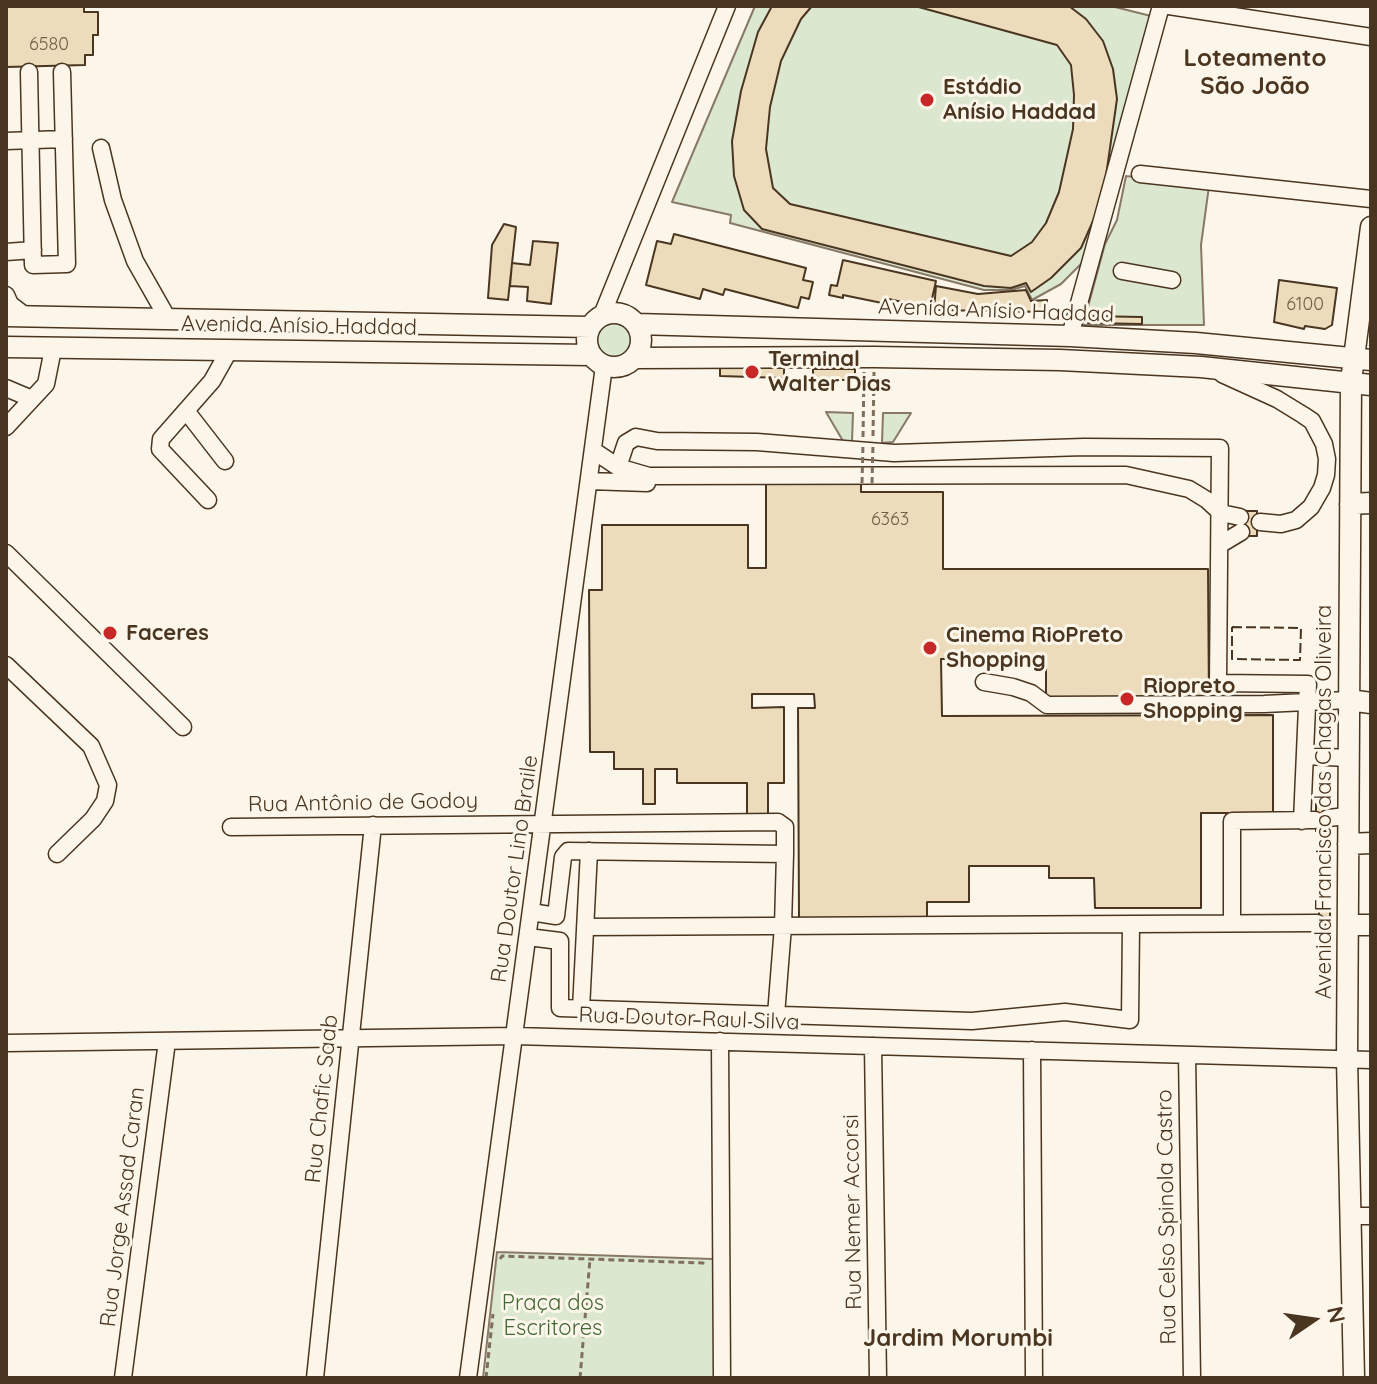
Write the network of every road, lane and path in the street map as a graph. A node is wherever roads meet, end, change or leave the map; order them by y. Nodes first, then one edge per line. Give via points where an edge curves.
1 (727, 6) edge
2 (1161, 6) edge
3 (1169, 6) edge
4 (1371, 37) edge
5 (29, 72) dead end
6 (62, 72) dead end
7 (64, 139) junction
8 (31, 140) junction
9 (6, 141) edge
10 (101, 148) dead end
11 (1140, 174) dead end
12 (1371, 199) edge
13 (1371, 227) edge
14 (33, 250) junction
15 (6, 252) edge
16 (1122, 271) dead end
17 (1172, 280) dead end
18 (6, 295) edge
19 (604, 313) junction
20 (16, 316) edge
21 (168, 319) junction
22 (251, 321) junction
23 (636, 324) junction
24 (1065, 336) junction
25 (6, 347) edge
26 (53, 349) junction
27 (239, 349) junction
28 (869, 357) junction
29 (635, 358) junction
30 (1362, 359) edge
31 (1060, 360) junction
32 (597, 361) junction
33 (1201, 367) junction
34 (1361, 383) edge
35 (6, 388) edge
36 (32, 399) junction
37 (187, 412) junction
38 (6, 427) edge
39 (594, 451) junction
40 (225, 461) dead end
41 (618, 467) junction
42 (589, 481) junction
43 (648, 483) dead end
44 (862, 483) dead end
45 (872, 483) dead end
46 (208, 500) dead end
47 (1361, 504) edge
48 (1221, 513) junction
49 (1263, 524) dead end
50 (1221, 544) junction
51 (6, 553) edge
52 (6, 665) edge
53 (984, 682) dead end
54 (1349, 700) junction
55 (1307, 702) junction
56 (1371, 703) edge
57 (183, 727) dead end
58 (1305, 756) junction
59 (1348, 758) junction
60 (1323, 819) junction
61 (543, 823) junction
62 (373, 825) junction
63 (231, 827) dead end
64 (1371, 843) edge
65 (1348, 844) junction
66 (589, 851) junction
67 (57, 854) dead end
68 (785, 854) junction
69 (560, 894) junction
70 (531, 912) junction
71 (585, 919) junction
72 (1232, 922) junction
73 (1332, 924) junction
74 (1131, 925) junction
75 (1371, 925) edge
76 (783, 926) junction
77 (528, 937) junction
78 (581, 1009) junction
79 (776, 1015) junction
80 (515, 1036) junction
81 (351, 1037) junction
82 (167, 1041) junction
83 (720, 1041) junction
84 (6, 1043) edge
85 (873, 1046) junction
86 (1032, 1050) junction
87 (1187, 1055) junction
88 (1347, 1059) junction
89 (1371, 1060) edge
90 (1361, 1216) edge
91 (590, 1259) junction
92 (499, 1261) dead end
93 (712, 1270) dead end
94 (494, 1305) dead end
95 (123, 1378) edge
96 (315, 1378) edge
97 (468, 1378) edge
98 (486, 1378) edge
99 (580, 1378) edge
100 (722, 1378) edge
101 (878, 1378) edge
102 (1034, 1378) edge
103 (1192, 1378) edge
104 (1354, 1378) edge

1 - 19 street
2 - 24 street
3 - 4 street
5 - 8 street
6 - 7 street
7 - 8 street
7 - 14 street via 67,264 33,265
8 - 9 street
8 - 14 street
10 - 21 street via 135,261
11 - 12 street
13 - 30 main road, Avenida Francisco das Chagas Oliveira
14 - 15 street
16 - 17 street
18 - 20 street
19 - 22 main road, Avenida Anísio Haddad
19 - 23 main road
19 - 32 main road via 586,337
20 - 21 main road, Avenida Anísio Haddad
21 - 22 main road, Avenida Anísio Haddad
22 - 27 main road
23 - 24 main road, Avenida Anísio Haddad
23 - 29 main road via 641,341
24 - 30 main road, Avenida Anísio Haddad
24 - 31 main road
25 - 26 main road, Avenida Anísio Haddad
26 - 27 main road, Avenida Anísio Haddad
26 - 36 street via 46,384
27 - 32 main road, Avenida Anísio Haddad
27 - 37 street
28 - 29 main road
28 - 31 main road
28 - 44 path, bridge
28 - 45 path, bridge
29 - 32 main road via 621,367
30 - 34 main road, Avenida Francisco das Chagas Oliveira
31 - 33 main road
32 - 39 street, Rua Doutor Lino Braile
33 - 34 main road
33 - 49 street via 1303,415 1324,444 1326,475 1311,507 1296,520
34 - 47 main road, Avenida Francisco das Chagas Oliveira
35 - 36 street
36 - 38 street
37 - 40 street
37 - 46 street via 161,439 160,449
39 - 41 street
39 - 42 street, Rua Doutor Lino Braile
41 - 48 street via 649,476 1126,475 1189,489
41 - 48 street via 626,443 636,437 894,453 1220,448
42 - 43 street
42 - 61 street, Rua Doutor Lino Braile
47 - 54 main road, Avenida Francisco das Chagas Oliveira
48 - 50 street
48 - 50 street via 1241,524
50 - 55 street via 1218,683 1308,684
51 - 57 street
52 - 67 street via 91,746 108,785 93,819
53 - 55 street via 1031,693 1047,705
54 - 55 street
54 - 56 main road
54 - 59 main road, Avenida Francisco das Chagas Oliveira
55 - 58 street
58 - 59 street
58 - 60 street
59 - 60 main road, Avenida Francisco das Chagas Oliveira
60 - 65 main road, Avenida Francisco das Chagas Oliveira
60 - 72 street via 1232,821
61 - 62 street, Rua Antônio de Godoy
61 - 68 street, Rua Antônio de Godoy via 778,822 785,827
61 - 70 street, Rua Doutor Lino Braile
62 - 63 street, Rua Antônio de Godoy
62 - 81 street, Rua Chafic Saab
64 - 65 main road
65 - 73 main road, Avenida Francisco das Chagas Oliveira
66 - 68 street
66 - 69 street via 568,851 563,857
66 - 71 street
68 - 76 street
69 - 70 street via 556,916
69 - 71 street
70 - 77 street, Rua Doutor Lino Braile
71 - 76 street
71 - 78 street
72 - 73 street
72 - 74 street
73 - 75 main road
73 - 88 main road, Avenida Francisco das Chagas Oliveira
74 - 76 street
74 - 79 street via 1130,1020 1065,1012 972,1021
76 - 79 street
77 - 78 street via 560,941 560,1008
77 - 80 street, Rua Doutor Lino Braile
78 - 79 street
80 - 81 street, Rua Doutor Raul Silva
80 - 83 street, Rua Doutor Raul Silva
80 - 97 street, Rua Doutor Lino Braile
81 - 82 street, Rua Doutor Raul Silva
81 - 96 street, Rua Chafic Saab
82 - 84 street, Rua Doutor Raul Silva
82 - 95 street, Rua Jorge Assad Caran
83 - 85 street, Rua Doutor Raul Silva
83 - 100 street
85 - 86 street, Rua Doutor Raul Silva
85 - 101 street, Rua Nemer Accorsi
86 - 87 street, Rua Doutor Raul Silva
86 - 102 street
87 - 88 street, Rua Doutor Raul Silva
87 - 103 street, Rua Celso Spinola Castro
88 - 89 street, Rua Doutor Raul Silva
88 - 90 main road, Avenida Francisco das Chagas Oliveira
90 - 104 main road, Avenida Francisco das Chagas Oliveira
91 - 92 path via 502,1256
91 - 93 path via 703,1263
91 - 99 path
94 - 98 path

